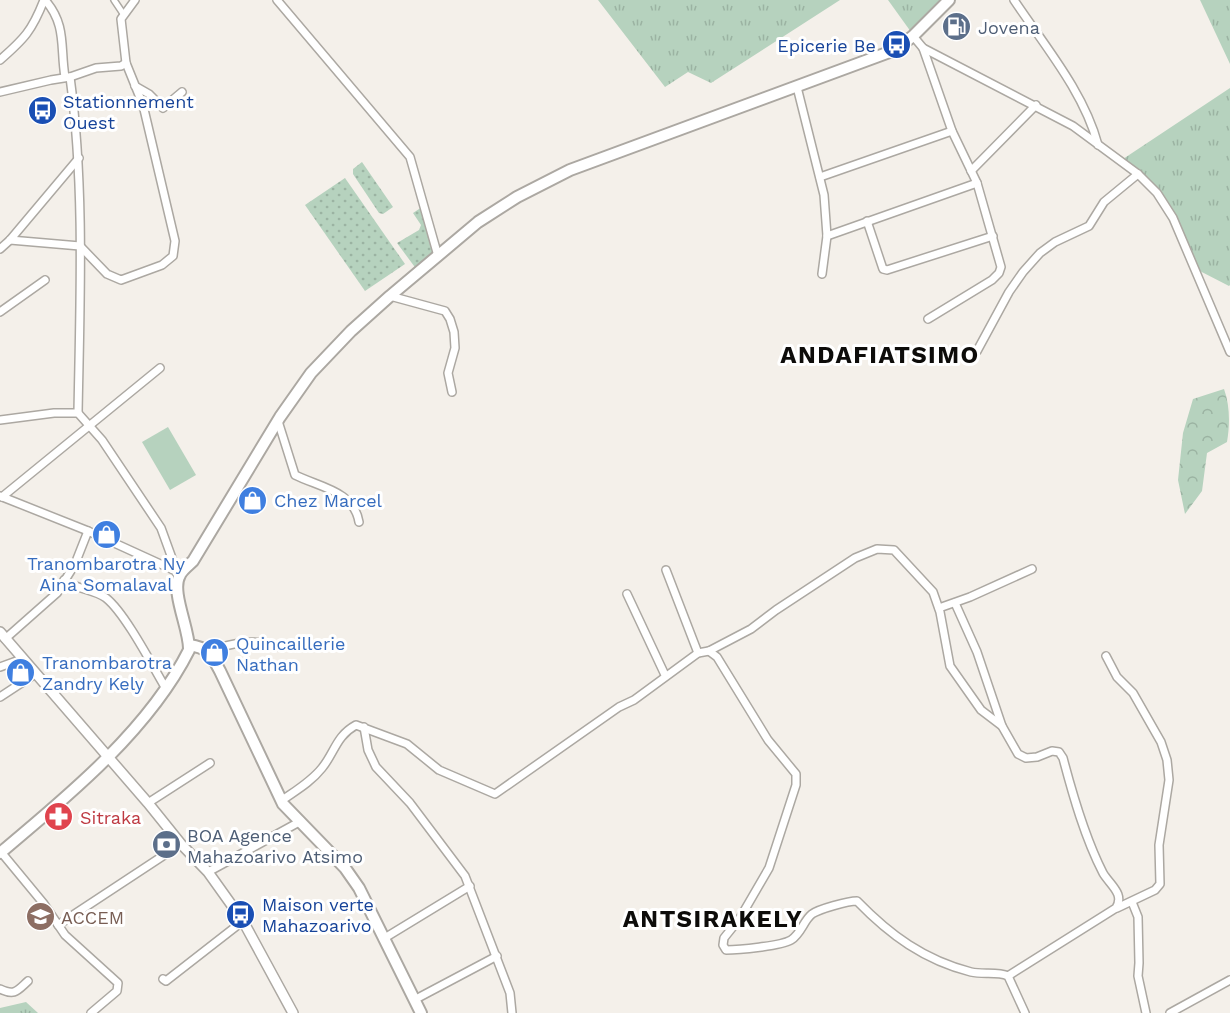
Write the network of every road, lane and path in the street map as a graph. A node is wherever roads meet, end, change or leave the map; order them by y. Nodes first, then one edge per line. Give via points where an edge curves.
1 (44, 0) edge
2 (114, 0) edge
3 (135, 0) edge
4 (277, 0) edge
5 (949, 0) edge
6 (1014, 0) edge
7 (124, 15) junction
8 (914, 36) junction
9 (924, 48) junction
10 (0, 60) edge
11 (126, 63) junction
12 (68, 77) junction
13 (135, 86) junction
14 (797, 87) junction
15 (182, 92) dead end
16 (0, 93) edge
17 (1036, 105) junction
18 (952, 131) junction
19 (1098, 145) junction
20 (79, 158) junction
21 (971, 171) junction
22 (1138, 174) junction
23 (820, 177) junction
24 (977, 183) junction
25 (867, 221) junction
26 (826, 236) junction
27 (993, 236) junction
28 (10, 240) junction
29 (80, 246) junction
30 (0, 249) edge
31 (438, 256) junction
32 (822, 274) dead end
33 (45, 280) dead end
34 (390, 296) junction
35 (0, 312) edge
36 (928, 319) dead end
37 (1230, 352) edge
38 (920, 360) dead end
39 (160, 368) dead end
40 (452, 392) dead end
41 (78, 413) junction
42 (0, 420) edge
43 (278, 421) junction
44 (89, 424) junction
45 (1, 497) edge
46 (359, 522) dead end
47 (88, 531) junction
48 (1032, 569) dead end
49 (666, 570) dead end
50 (180, 573) junction
51 (64, 580) junction
52 (627, 594) dead end
53 (955, 603) junction
54 (939, 608) junction
55 (3, 636) edge
56 (189, 645) junction
57 (278, 647) dead end
58 (208, 651) junction
59 (710, 651) junction
60 (698, 653) junction
61 (1106, 656) dead end
62 (22, 659) junction
63 (0, 667) edge
64 (35, 674) junction
65 (665, 675) junction
66 (165, 687) junction
67 (0, 697) edge
68 (1002, 726) junction
69 (364, 727) junction
70 (107, 756) junction
71 (210, 763) dead end
72 (281, 801) junction
73 (148, 803) junction
74 (301, 820) junction
75 (181, 844) junction
76 (1, 853) edge
77 (208, 872) junction
78 (470, 886) junction
79 (1132, 902) junction
80 (1116, 908) junction
81 (243, 921) junction
82 (58, 925) junction
83 (383, 939) junction
84 (497, 956) junction
85 (1008, 976) junction
86 (163, 979) dead end
87 (1230, 980) edge
88 (28, 981) dead end
89 (0, 989) edge
90 (414, 1000) junction
91 (91, 1013) edge
92 (293, 1013) edge
93 (421, 1013) edge
94 (512, 1013) edge
95 (1025, 1013) edge
96 (1146, 1013) edge
97 (1170, 1013) edge

1 - 10 street via 22,41
1 - 12 street via 52,8 63,34
2 - 7 street
3 - 7 street
4 - 31 street via 410,157
5 - 8 main road
6 - 19 street via 1073,90
7 - 11 street via 121,19
8 - 9 street
8 - 14 main road via 896,50
9 - 17 street
9 - 18 street
11 - 12 street
11 - 13 street
12 - 16 street
12 - 20 street
13 - 15 street via 163,108
13 - 29 street via 175,241 173,256 162,265 121,280 107,274
14 - 23 street
14 - 31 main road via 570,170 497,208
17 - 19 street
17 - 21 street
18 - 21 street
18 - 23 street
19 - 22 street
20 - 28 street
20 - 29 street
21 - 24 street
22 - 37 street via 1157,193 1173,218
22 - 38 street via 1104,202 1089,226 1040,253 1009,292 977,351 969,357 940,354
23 - 26 street
24 - 25 street
24 - 27 street
25 - 26 street
25 - 27 street via 878,260 886,270
26 - 32 street
27 - 36 street via 1001,262 999,273
28 - 29 street
28 - 30 street
29 - 41 street
31 - 34 main road
33 - 35 street
34 - 40 street via 445,311 454,332 455,348 448,373
34 - 43 main road via 311,373
39 - 44 street
41 - 42 street
41 - 44 street
43 - 46 street via 295,475 339,493 351,502
43 - 50 main road via 193,561
44 - 45 street
44 - 50 street via 161,528
45 - 47 street
47 - 50 street
47 - 51 street
48 - 53 street
49 - 60 street
50 - 56 main road via 176,587
51 - 55 street via 57,593
51 - 66 street via 110,601
52 - 65 street
53 - 54 street
53 - 68 street
54 - 59 street via 933,592 894,550 877,549 855,558 751,629
54 - 68 street via 950,666 981,710
55 - 62 street
56 - 58 main road
56 - 66 main road via 183,662
57 - 58 street via 262,641
58 - 72 main road
59 - 60 street
59 - 85 street via 768,740 796,774 769,868 724,938 726,950 791,940 811,915 857,901 880,925 918,952 972,973
60 - 65 street
61 - 79 street via 1145,713 1167,760 1169,780 1159,845 1160,884 1155,891
62 - 63 street
62 - 64 street
64 - 67 street
64 - 70 street
65 - 69 street via 495,794 439,770 408,744
66 - 70 main road
68 - 80 street via 1018,754 1026,758 1052,751 1064,758 1103,873 1119,895
69 - 72 street via 356,725 345,731 322,768
69 - 78 street via 376,767 410,803
70 - 73 street
70 - 76 main road
71 - 73 street
72 - 74 main road
73 - 75 street
74 - 77 street
74 - 83 main road via 359,888
75 - 77 street
75 - 82 street
76 - 82 street
77 - 81 street
78 - 83 street
78 - 84 street
79 - 80 street
79 - 96 street via 1138,916 1137,976
80 - 85 street
81 - 86 street via 166,981
81 - 92 street
82 - 91 street via 71,942 118,983 117,992
83 - 90 main road
84 - 90 street
84 - 94 street via 510,993
85 - 95 street
87 - 97 street
88 - 89 street via 9,994
90 - 93 main road

